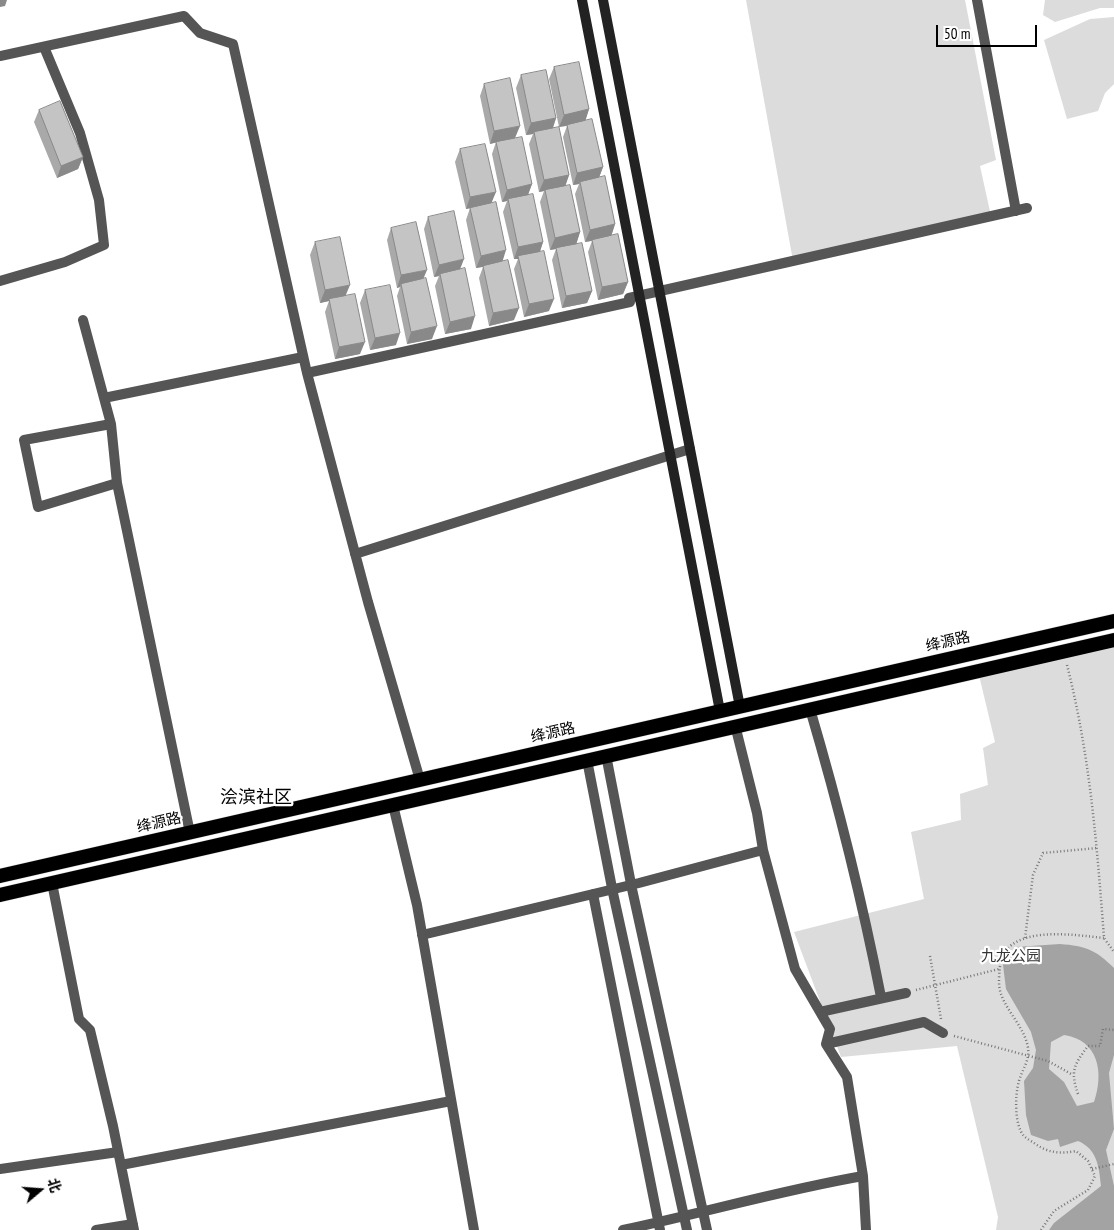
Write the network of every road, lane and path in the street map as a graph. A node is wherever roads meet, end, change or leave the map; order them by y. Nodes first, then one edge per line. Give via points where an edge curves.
1 (582, 0) edge
2 (603, 0) edge
3 (977, 0) edge
4 (44, 47) junction
5 (0, 56) edge
6 (0, 281) edge
7 (660, 291) junction
8 (633, 298) junction
9 (82, 320) dead end
10 (303, 357) junction
11 (307, 373) junction
12 (104, 398) junction
13 (111, 424) junction
14 (690, 449) junction
15 (670, 455) junction
16 (117, 484) junction
17 (355, 554) junction
18 (1114, 621) edge
19 (1114, 640) edge
20 (1064, 651) junction
21 (740, 706) junction
22 (810, 709) junction
23 (720, 711) junction
24 (735, 725) junction
25 (606, 755) junction
26 (587, 760) junction
27 (420, 780) junction
28 (393, 804) junction
29 (190, 833) junction
30 (1097, 848) junction
31 (763, 850) junction
32 (0, 876) edge
33 (52, 883) junction
34 (631, 885) junction
35 (612, 890) junction
36 (593, 894) junction
37 (0, 895) edge
38 (422, 935) junction
39 (1025, 938) junction
40 (1104, 938) junction
41 (1114, 952) edge
42 (930, 956) dead end
43 (999, 970) junction
44 (936, 985) junction
45 (906, 992) joint
46 (881, 997) junction
47 (820, 1012) junction
48 (1114, 1030) edge
49 (943, 1033) junction
50 (826, 1044) junction
51 (1028, 1054) junction
52 (1073, 1075) junction
53 (1078, 1094) dead end
54 (451, 1101) junction
55 (118, 1152) junction
56 (1114, 1164) edge
57 (121, 1165) junction
58 (0, 1169) edge
59 (1092, 1169) junction
60 (863, 1176) junction
61 (702, 1213) junction
62 (683, 1217) junction
63 (658, 1226) edge
64 (134, 1227) edge
65 (96, 1230) edge
66 (474, 1230) edge
67 (623, 1230) edge
68 (687, 1230) edge
69 (707, 1230) edge
70 (866, 1230) edge
71 (1041, 1230) edge

1 - 8 main road
2 - 7 main road
3 - 7 street via 1022,209
4 - 5 street
4 - 6 street via 80,133 99,200 104,246
4 - 10 street via 184,16 200,34 233,44
7 - 8 street
7 - 14 main road
8 - 11 street
8 - 15 main road
9 - 12 street
10 - 11 street
10 - 12 street
11 - 17 street
12 - 13 street
13 - 16 street
13 - 16 street via 24,440 38,508
14 - 15 street
14 - 21 main road
15 - 17 street
15 - 23 main road
16 - 29 street
17 - 27 street
18 - 21 highway, 绛源路
19 - 20 highway
20 - 22 highway
20 - 30 path via 1080,716
21 - 23 highway, 绛源路
22 - 24 highway
22 - 46 street via 862,905
23 - 27 highway, 绛源路
24 - 25 highway
24 - 31 street
25 - 26 highway
25 - 34 street
26 - 28 highway
26 - 35 street
27 - 29 highway, 绛源路
28 - 33 highway
28 - 38 street
29 - 32 highway, 绛源路
30 - 39 path via 1043,853 1033,876
30 - 40 path
31 - 34 street
31 - 47 street via 795,968
33 - 37 highway
33 - 55 street via 79,1019 90,1030
34 - 35 street
34 - 61 street
35 - 36 street
35 - 62 street
36 - 38 street
36 - 63 street
38 - 54 street
39 - 40 path via 1057,934
39 - 43 path via 1009,947 1000,959
40 - 41 path
42 - 44 path
43 - 44 path
43 - 51 path via 1000,993 1022,1033
44 - 45 path
44 - 49 path
45 - 46 street
46 - 47 street
47 - 50 street via 830,1029
48 - 52 path via 1103,1028 1100,1046 1088,1046 1078,1058
49 - 50 street via 924,1022
49 - 51 path
50 - 60 street via 847,1077
51 - 52 path
51 - 59 path via 1019,1081 1017,1104 1023,1136 1041,1148 1060,1154 1076,1151 1088,1160
52 - 53 path
54 - 57 street
54 - 66 street
55 - 57 street
55 - 58 street
56 - 59 path
57 - 64 street
59 - 71 path via 1095,1176 1088,1190 1054,1211
60 - 61 street via 796,1188
60 - 70 street
61 - 62 street
61 - 69 street
62 - 63 street
62 - 68 street
63 - 67 street
64 - 65 street

